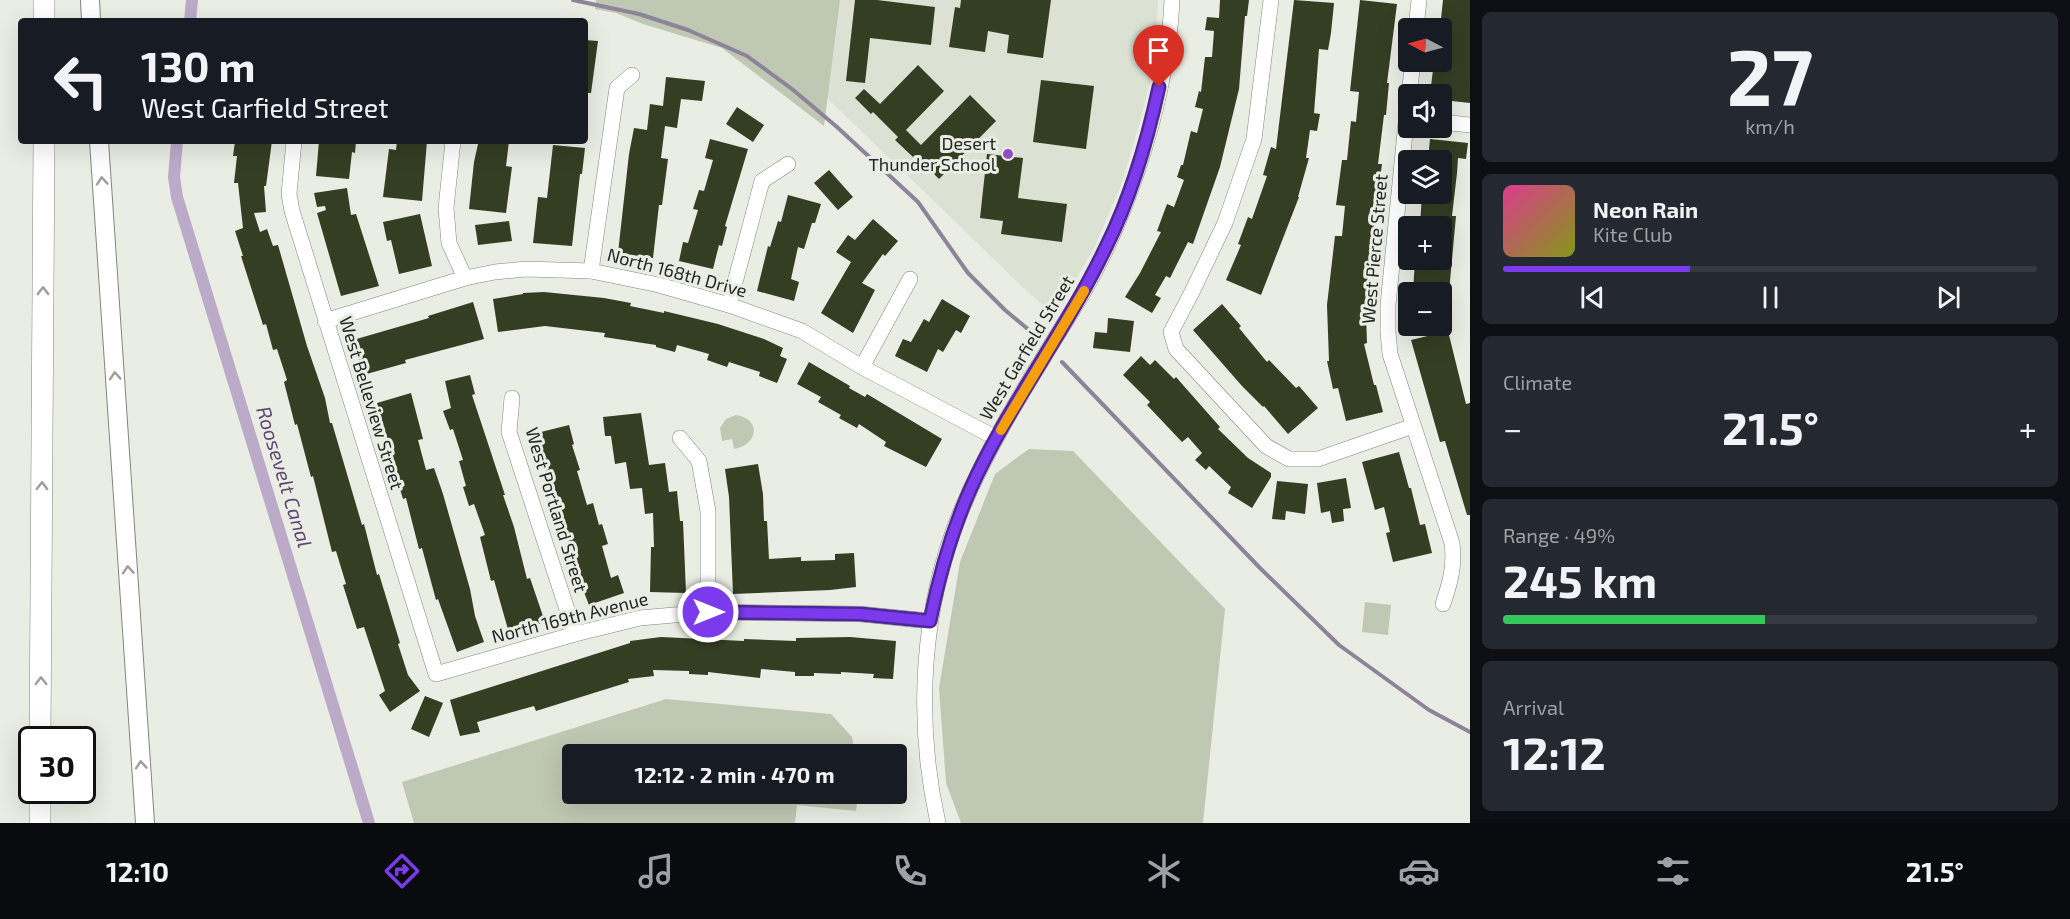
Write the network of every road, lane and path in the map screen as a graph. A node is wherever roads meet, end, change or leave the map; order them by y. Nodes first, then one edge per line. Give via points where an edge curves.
1 (44, 0) edge
2 (90, 0) edge
3 (1172, 0) edge
4 (1271, 0) edge
5 (1419, 0) edge
6 (44, 18) edge
7 (91, 18) edge
8 (1417, 18) edge
9 (632, 75) dead end
10 (1452, 123) edge
11 (1470, 125) edge
12 (1406, 138) edge
13 (44, 144) edge
14 (99, 144) edge
15 (294, 144) edge
16 (453, 144) edge
17 (788, 164) dead end
18 (591, 271) junction
19 (465, 278) junction
20 (910, 279) dead end
21 (729, 305) junction
22 (325, 321) junction
23 (862, 367) junction
24 (512, 398) dead end
25 (1413, 426) junction
26 (680, 438) dead end
27 (996, 438) junction
28 (1443, 604) dead end
29 (708, 612) junction
30 (930, 621) junction
31 (575, 634) junction
32 (436, 674) joint
33 (40, 726) edge
34 (40, 804) edge
35 (40, 823) edge
36 (145, 823) edge
37 (938, 823) edge

1 - 6 highway
2 - 7 main road
3 - 27 street, West Garfield Street via 1165,65 1122,213 1084,291
4 - 25 street via 1254,139 1224,223 1171,332 1176,349 1266,446 1289,459 1318,459
5 - 8 street
9 - 18 street via 617,88
10 - 11 street
12 - 25 street, West Pierce Street via 1388,332 1390,354
33 -> 13 highway
36 -> 14 main road
15 - 22 street, West Belleview Street via 289,194 292,211
16 - 19 street via 446,208 449,243
17 - 21 street via 762,181
18 - 19 street, North 168th Drive via 526,268
18 - 21 street, North 168th Drive
19 - 22 street, North 168th Drive
20 - 23 street
21 - 23 street, North 168th Drive via 802,331
22 - 32 street, West Belleview Street
23 - 27 street, North 168th Drive
24 - 31 street, West Portland Street via 509,432
25 - 28 street, West Pierce Street via 1452,543 1452,574
26 - 29 street via 699,461 708,512
27 - 30 street, West Garfield Street via 951,539
29 - 30 street, North 169th Avenue via 860,614
29 - 31 street, North 169th Avenue via 640,618
30 - 37 street, West Garfield Street via 925,713
31 - 32 street, North 169th Avenue
34 - 35 highway

